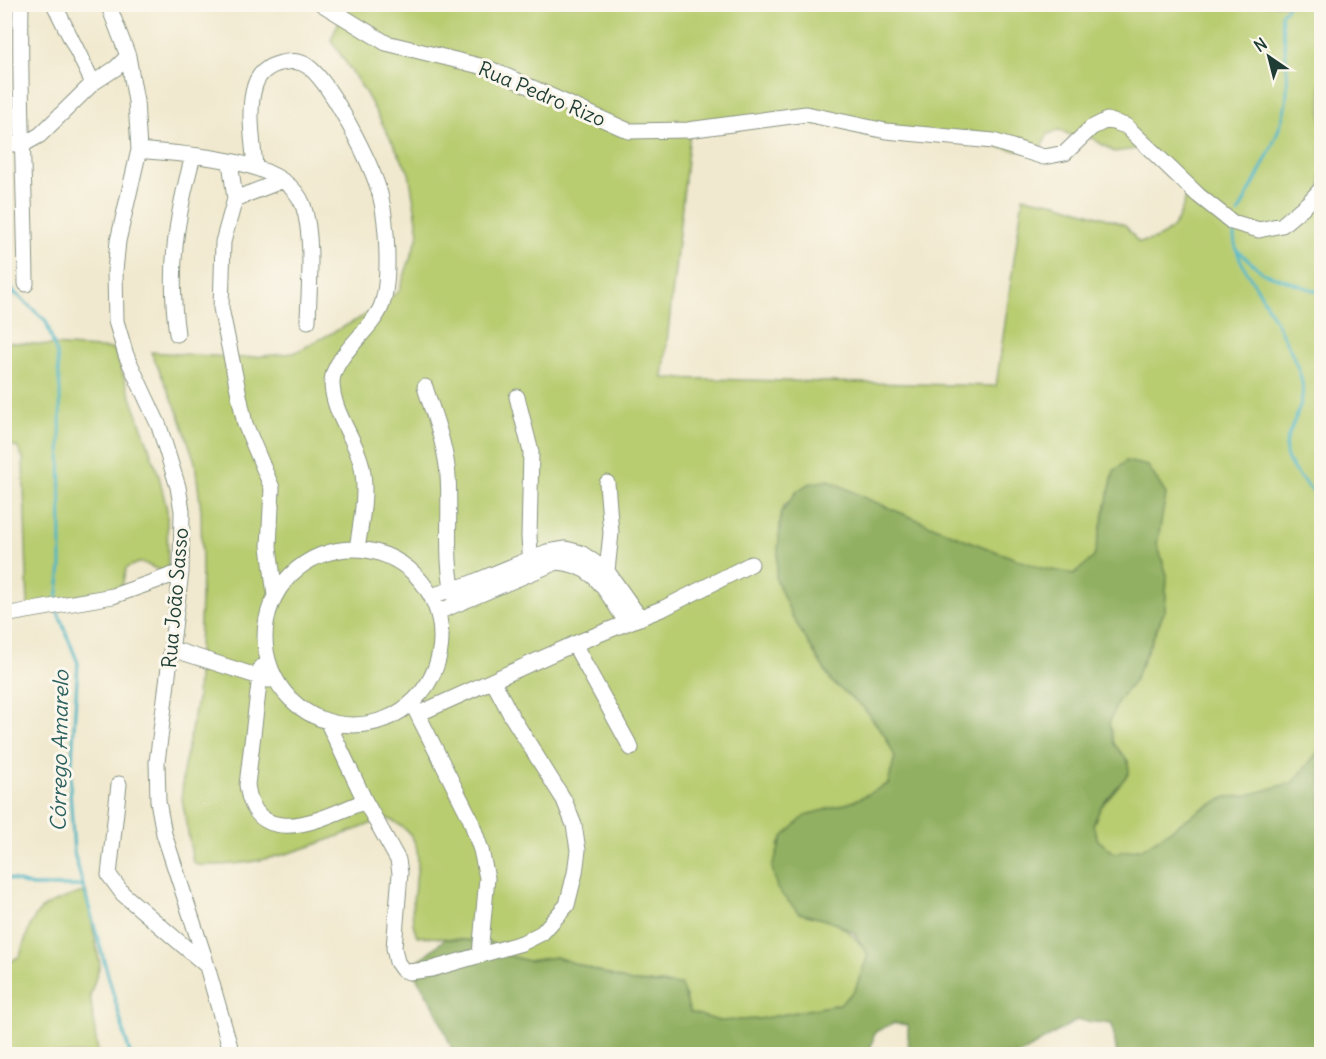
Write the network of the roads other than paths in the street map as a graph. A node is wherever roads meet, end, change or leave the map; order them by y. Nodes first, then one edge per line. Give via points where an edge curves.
1 (21, 4) edge
2 (54, 4) edge
3 (108, 4) edge
4 (322, 4) edge
5 (128, 56) junction
6 (93, 83) junction
7 (4, 144) edge
8 (24, 144) junction
9 (139, 150) junction
10 (193, 156) junction
11 (230, 161) junction
12 (255, 167) junction
13 (280, 181) junction
14 (1322, 188) edge
15 (235, 199) junction
16 (26, 284) dead end
17 (309, 321) dead end
18 (177, 334) dead end
19 (425, 387) dead end
20 (517, 398) dead end
21 (607, 483) dead end
22 (357, 549) junction
23 (751, 564) dead end
24 (531, 566) junction
25 (607, 571) junction
26 (181, 572) junction
27 (275, 596) junction
28 (431, 596) junction
29 (454, 598) junction
30 (438, 612) junction
31 (4, 615) edge
32 (633, 621) junction
33 (172, 644) junction
34 (574, 644) junction
35 (268, 674) junction
36 (493, 681) junction
37 (415, 708) junction
38 (327, 721) junction
39 (631, 748) dead end
40 (119, 784) dead end
41 (365, 801) junction
42 (480, 954) junction
43 (207, 966) junction
44 (232, 1054) edge

1 - 8 street
2 - 6 street
3 - 5 street, Rua João Sasso
4 - 14 street, Rua Pedro Rizo via 386,43 488,68 629,130 688,130 806,114 886,131 993,141 1044,157 1065,153 1091,128 1107,120 1126,126 1232,222 1259,230 1282,225
5 - 6 street
5 - 9 street, Rua João Sasso
6 - 8 street via 46,129
7 - 8 street
8 - 16 street
9 - 10 street
9 - 26 street, Rua João Sasso via 118,241 116,321 126,355 159,426 178,487 182,511
10 - 11 street
10 - 18 street via 172,263
11 - 12 street
11 - 15 street
12 - 13 street
12 - 22 street via 251,104 255,85 261,72 273,65 299,61 310,68 333,97 371,169 380,196 387,268 381,308 342,360 332,381 339,411 361,463 363,503
13 - 15 street
13 - 17 street via 295,190 303,206
15 - 27 street via 223,242 221,308 245,424 272,488 269,546
19 - 29 street via 448,473
20 - 24 street via 531,452
21 - 25 street via 611,533
22 - 27 street via 332,551 309,561 290,576
22 - 28 street via 400,562 418,577
23 - 32 street
24 - 25 street via 547,552 566,549 581,553
24 - 29 street
24 - 32 street via 557,562 585,568
25 - 32 street
26 - 31 street via 113,596
26 - 33 street, Rua João Sasso
27 - 35 street via 265,632
28 - 29 street
28 - 30 street
29 - 30 street
30 - 37 street via 438,661
32 - 34 street
33 - 35 street
33 - 43 street, Rua João Sasso via 157,762 157,793 164,834
34 - 36 street
34 - 39 street
35 - 38 street via 290,699
35 - 41 street via 247,785 249,802 261,818 279,825 306,824
36 - 37 street
36 - 42 street via 564,800 578,850 567,905 556,921 522,943
37 - 38 street via 357,725
37 - 42 street via 470,818 481,850 487,878
38 - 41 street
40 - 43 street via 109,875 123,894
41 - 42 street via 392,847 400,873 394,948 402,969 432,969
43 - 44 street, Rua João Sasso

